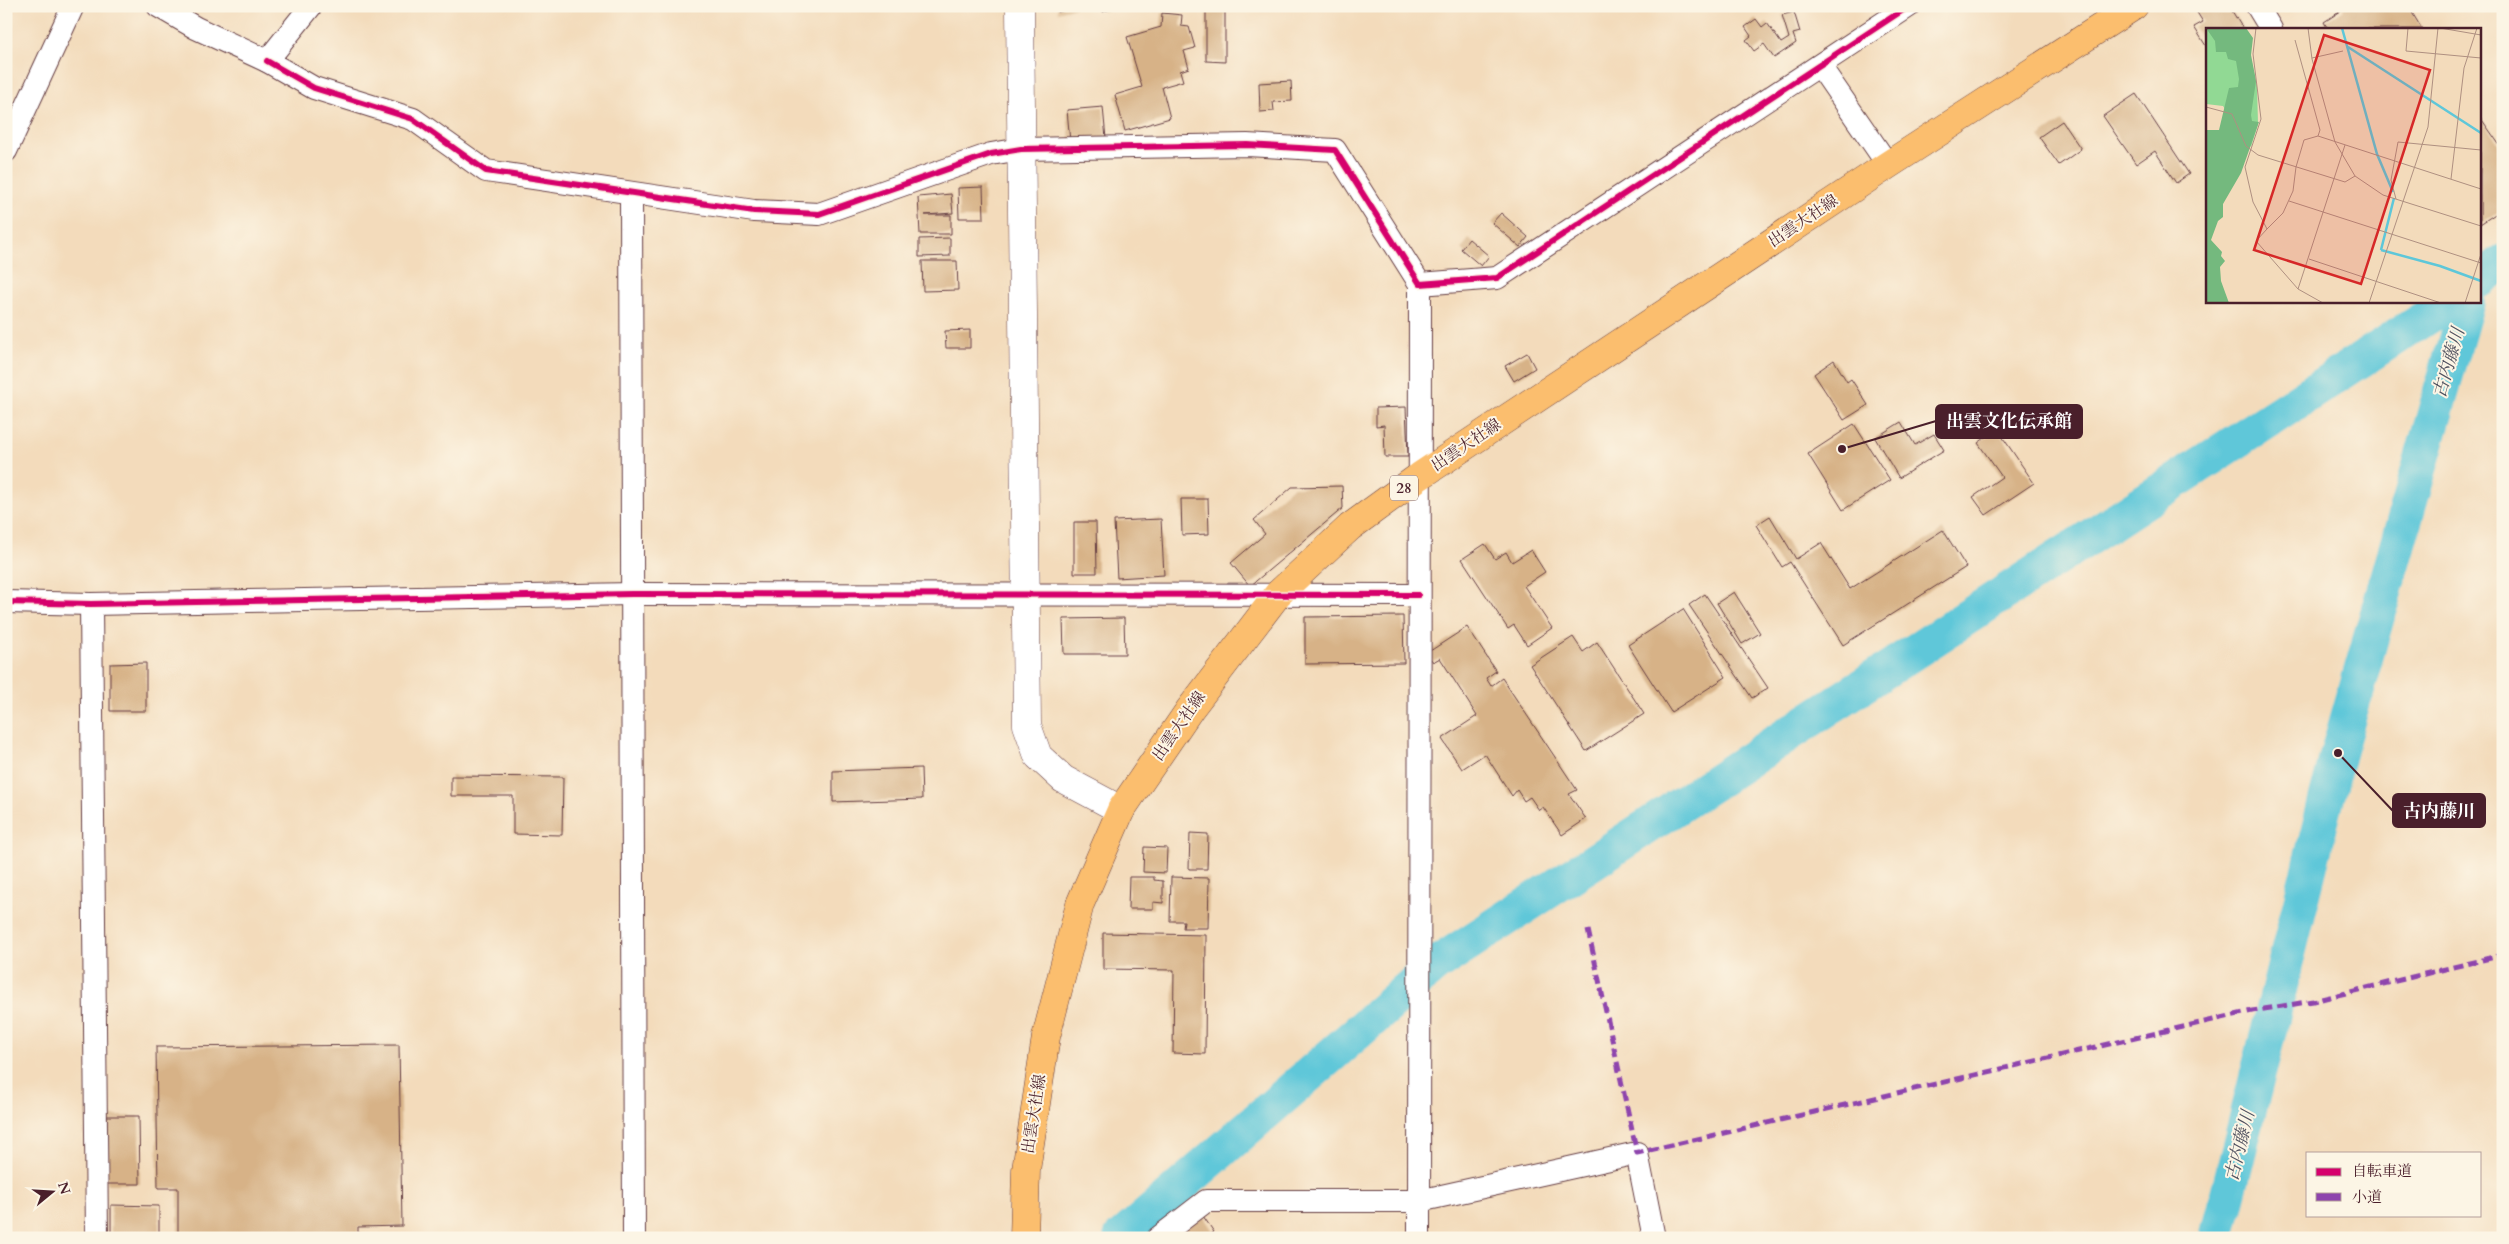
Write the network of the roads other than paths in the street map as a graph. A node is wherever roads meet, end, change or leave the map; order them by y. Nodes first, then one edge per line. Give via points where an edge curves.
1 (73, 6) edge
2 (158, 6) edge
3 (311, 6) edge
4 (1020, 6) edge
5 (1909, 6) edge
6 (2134, 6) edge
7 (2257, 6) edge
8 (2271, 28) edge
9 (267, 61) junction
10 (1820, 66) junction
11 (1021, 150) junction
12 (6, 151) edge
13 (1888, 165) junction
14 (631, 194) junction
15 (1420, 284) junction
16 (1420, 476) junction
17 (632, 594) junction
18 (1278, 594) junction
19 (1025, 595) junction
20 (1418, 595) junction
21 (6, 602) edge
22 (91, 604) junction
23 (1121, 810) junction
24 (1419, 1201) junction
25 (97, 1238) edge
26 (634, 1238) edge
27 (1024, 1238) edge
28 (1158, 1238) edge
29 (1419, 1238) edge
30 (1654, 1238) edge

1 - 12 street
2 - 9 street via 196,28
3 - 9 street
4 - 11 street
5 - 10 street
6 - 13 main road, 出雲大社線 / 28
7 - 8 street
9 - 14 street via 314,88 413,119 486,171
10 - 13 street
10 - 15 street via 1497,278
11 - 14 street via 991,154 819,214 754,211
11 - 15 street via 1247,145 1335,150
11 - 19 street
13 - 16 main road, 出雲大社線 / 28
14 - 17 street
15 - 16 street
16 - 18 main road, 出雲大社線 / 28 via 1350,527
16 - 20 street
17 - 19 street
17 - 22 street
17 - 26 street
18 - 19 street
18 - 20 street
18 - 23 main road, 出雲大社線 / 28 via 1190,708
19 - 23 street via 1027,725 1038,756 1063,779
20 - 24 street
21 - 22 street
22 - 25 street
23 - 27 main road, 出雲大社線 / 28 via 1080,904 1046,1037 1026,1170
24 - 28 street via 1206,1201
24 - 29 street
24 - 30 street via 1637,1153

